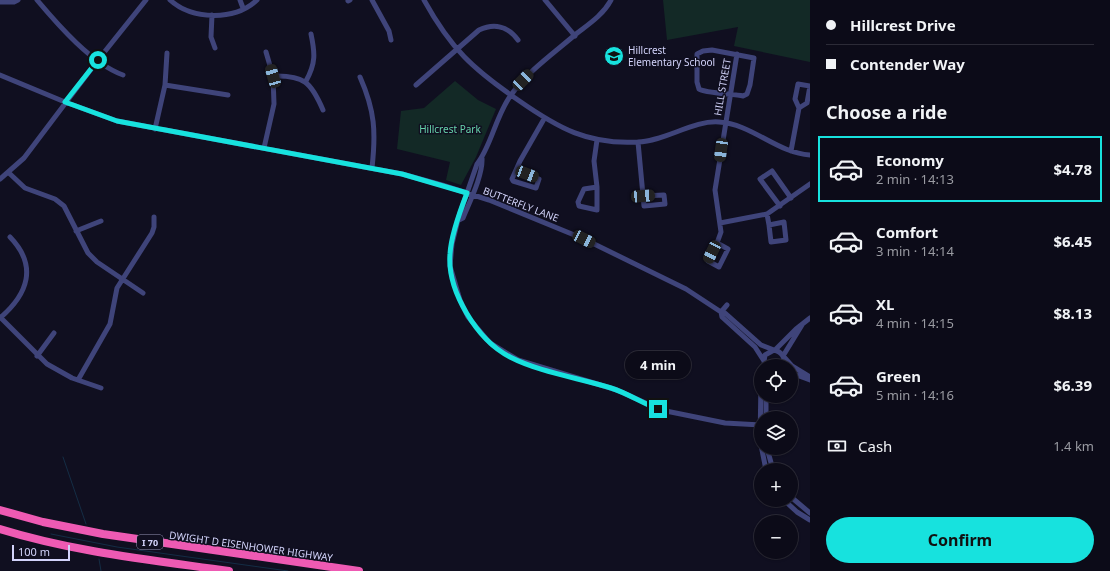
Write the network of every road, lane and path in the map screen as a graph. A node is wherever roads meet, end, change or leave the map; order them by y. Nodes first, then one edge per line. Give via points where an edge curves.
1 (18, 0) edge
2 (37, 0) edge
3 (146, 0) edge
4 (170, 0) edge
5 (240, 0) edge
6 (257, 0) edge
7 (372, 0) edge
8 (424, 0) edge
9 (545, 0) edge
10 (608, 1) edge
11 (0, 2) edge
12 (243, 8) junction
13 (212, 15) junction
14 (311, 34) dead end
15 (575, 36) junction
16 (391, 40) dead end
17 (518, 40) dead end
18 (215, 48) dead end
19 (456, 50) junction
20 (266, 52) dead end
21 (167, 53) dead end
22 (737, 54) junction
23 (98, 60) junction
24 (0, 75) edge
25 (123, 75) dead end
26 (273, 76) junction
27 (360, 77) dead end
28 (306, 80) junction
29 (165, 85) junction
30 (416, 85) dead end
31 (731, 94) junction
32 (228, 95) dead end
33 (510, 95) junction
34 (65, 102) junction
35 (799, 108) junction
36 (323, 110) dead end
37 (544, 119) junction
38 (725, 123) junction
39 (155, 129) junction
40 (597, 140) junction
41 (638, 142) junction
42 (264, 148) junction
43 (791, 151) junction
44 (810, 155) edge
45 (372, 168) junction
46 (516, 170) junction
47 (9, 173) junction
48 (0, 180) edge
49 (810, 184) edge
50 (597, 187) junction
51 (470, 194) junction
52 (643, 196) dead end
53 (791, 198) junction
54 (780, 206) junction
55 (767, 214) junction
56 (154, 217) dead end
57 (101, 220) dead end
58 (720, 223) junction
59 (769, 225) junction
60 (76, 230) junction
61 (10, 236) dead end
62 (717, 243) junction
63 (122, 279) junction
64 (143, 293) dead end
65 (723, 312) junction
66 (0, 317) edge
67 (810, 318) edge
68 (802, 325) junction
69 (54, 333) dead end
70 (774, 350) junction
71 (38, 356) junction
72 (784, 356) junction
73 (761, 359) edge
74 (766, 359) edge
75 (784, 359) edge
76 (798, 376) edge
77 (810, 377) edge
78 (78, 380) junction
79 (810, 380) edge
80 (101, 388) dead end
81 (754, 424) edge
82 (798, 503) edge
83 (793, 507) edge
84 (0, 510) edge
85 (810, 513) edge
86 (810, 520) edge
87 (0, 529) edge
88 (229, 571) edge
89 (359, 571) edge

1 - 11 street
2 - 23 street via 69,37
3 - 23 street
4 - 13 street via 190,12
5 - 12 street
6 - 12 street
7 - 16 street via 389,31
8 - 19 street via 439,28
9 - 15 street
10 - 15 street via 598,17
12 - 13 street via 232,13
13 - 18 street via 211,37
14 - 28 street via 315,53 312,71
15 - 33 street via 530,74
17 - 19 street via 507,29 492,25 479,30
19 - 30 street
19 - 33 street via 484,76
20 - 26 street
21 - 29 street
22 - 31 street, HILL STREET
22 - 31 street via 754,58 747,94
22 - 31 street via 707,50 699,52 696,57 699,89 705,92
23 - 25 street via 112,71
23 - 34 street
24 - 34 street, BUTTERFLY LANE
26 - 28 street via 291,75
26 - 42 street via 274,104
27 - 45 street via 373,112 375,140
28 - 36 street
29 - 32 street
29 - 39 street
31 - 38 street, HILL STREET
33 - 37 street
33 - 51 street via 477,164
34 - 39 street, BUTTERFLY LANE via 117,121
34 - 47 street via 24,158
35 - 35 street via 807,103 810,86 798,84 795,99
35 - 43 street
37 - 40 street via 570,132
37 - 46 street
38 - 41 street via 707,123 652,141
38 - 43 street via 738,126
38 - 58 street, HILL STREET via 715,190
39 - 42 street, BUTTERFLY LANE
40 - 41 street
40 - 50 street via 594,161
41 - 52 street
42 - 45 street, BUTTERFLY LANE
43 - 44 street
45 - 51 street, BUTTERFLY LANE via 430,181
46 - 46 street via 513,181 536,188 539,179
47 - 48 street
47 - 60 street via 25,188 59,202 68,212
49 - 53 street
50 - 50 street via 584,189 578,202 579,206 597,210
51 - 65 street, BUTTERFLY LANE via 584,239 686,289
51 - 81 street via 459,220 450,255 450,266 468,317 500,351 524,363 617,390 661,410 725,423
53 - 54 street
53 - 54 street via 772,171 760,179
54 - 55 street
55 - 58 street
55 - 59 street
56 - 63 street via 152,233
57 - 60 street
58 - 62 street via 721,232
59 - 59 street via 771,242 786,240 784,222
60 - 63 street via 88,253
61 - 66 street via 24,256 26,276 21,296
62 - 62 street via 728,250 719,267 708,261
63 - 64 street
63 - 78 street via 117,288 110,324
65 - 70 street, BUTTERFLY LANE via 761,345
65 - 73 street, BUTTERFLY LANE via 722,317 755,347
66 - 71 street
67 - 68 street
68 - 70 street
68 - 72 street
69 - 71 street
70 - 72 street, BUTTERFLY LANE
70 - 74 street via 768,353
71 - 78 street via 52,367
72 - 75 street
72 - 77 street via 794,367
76 - 79 street
78 - 80 street
82 - 85 street
83 - 86 street
84 - 89 highway, DWIGHT D EISENHOWER HIGHWAY / I 70 via 103,534
87 - 88 highway, I 70 via 93,551

